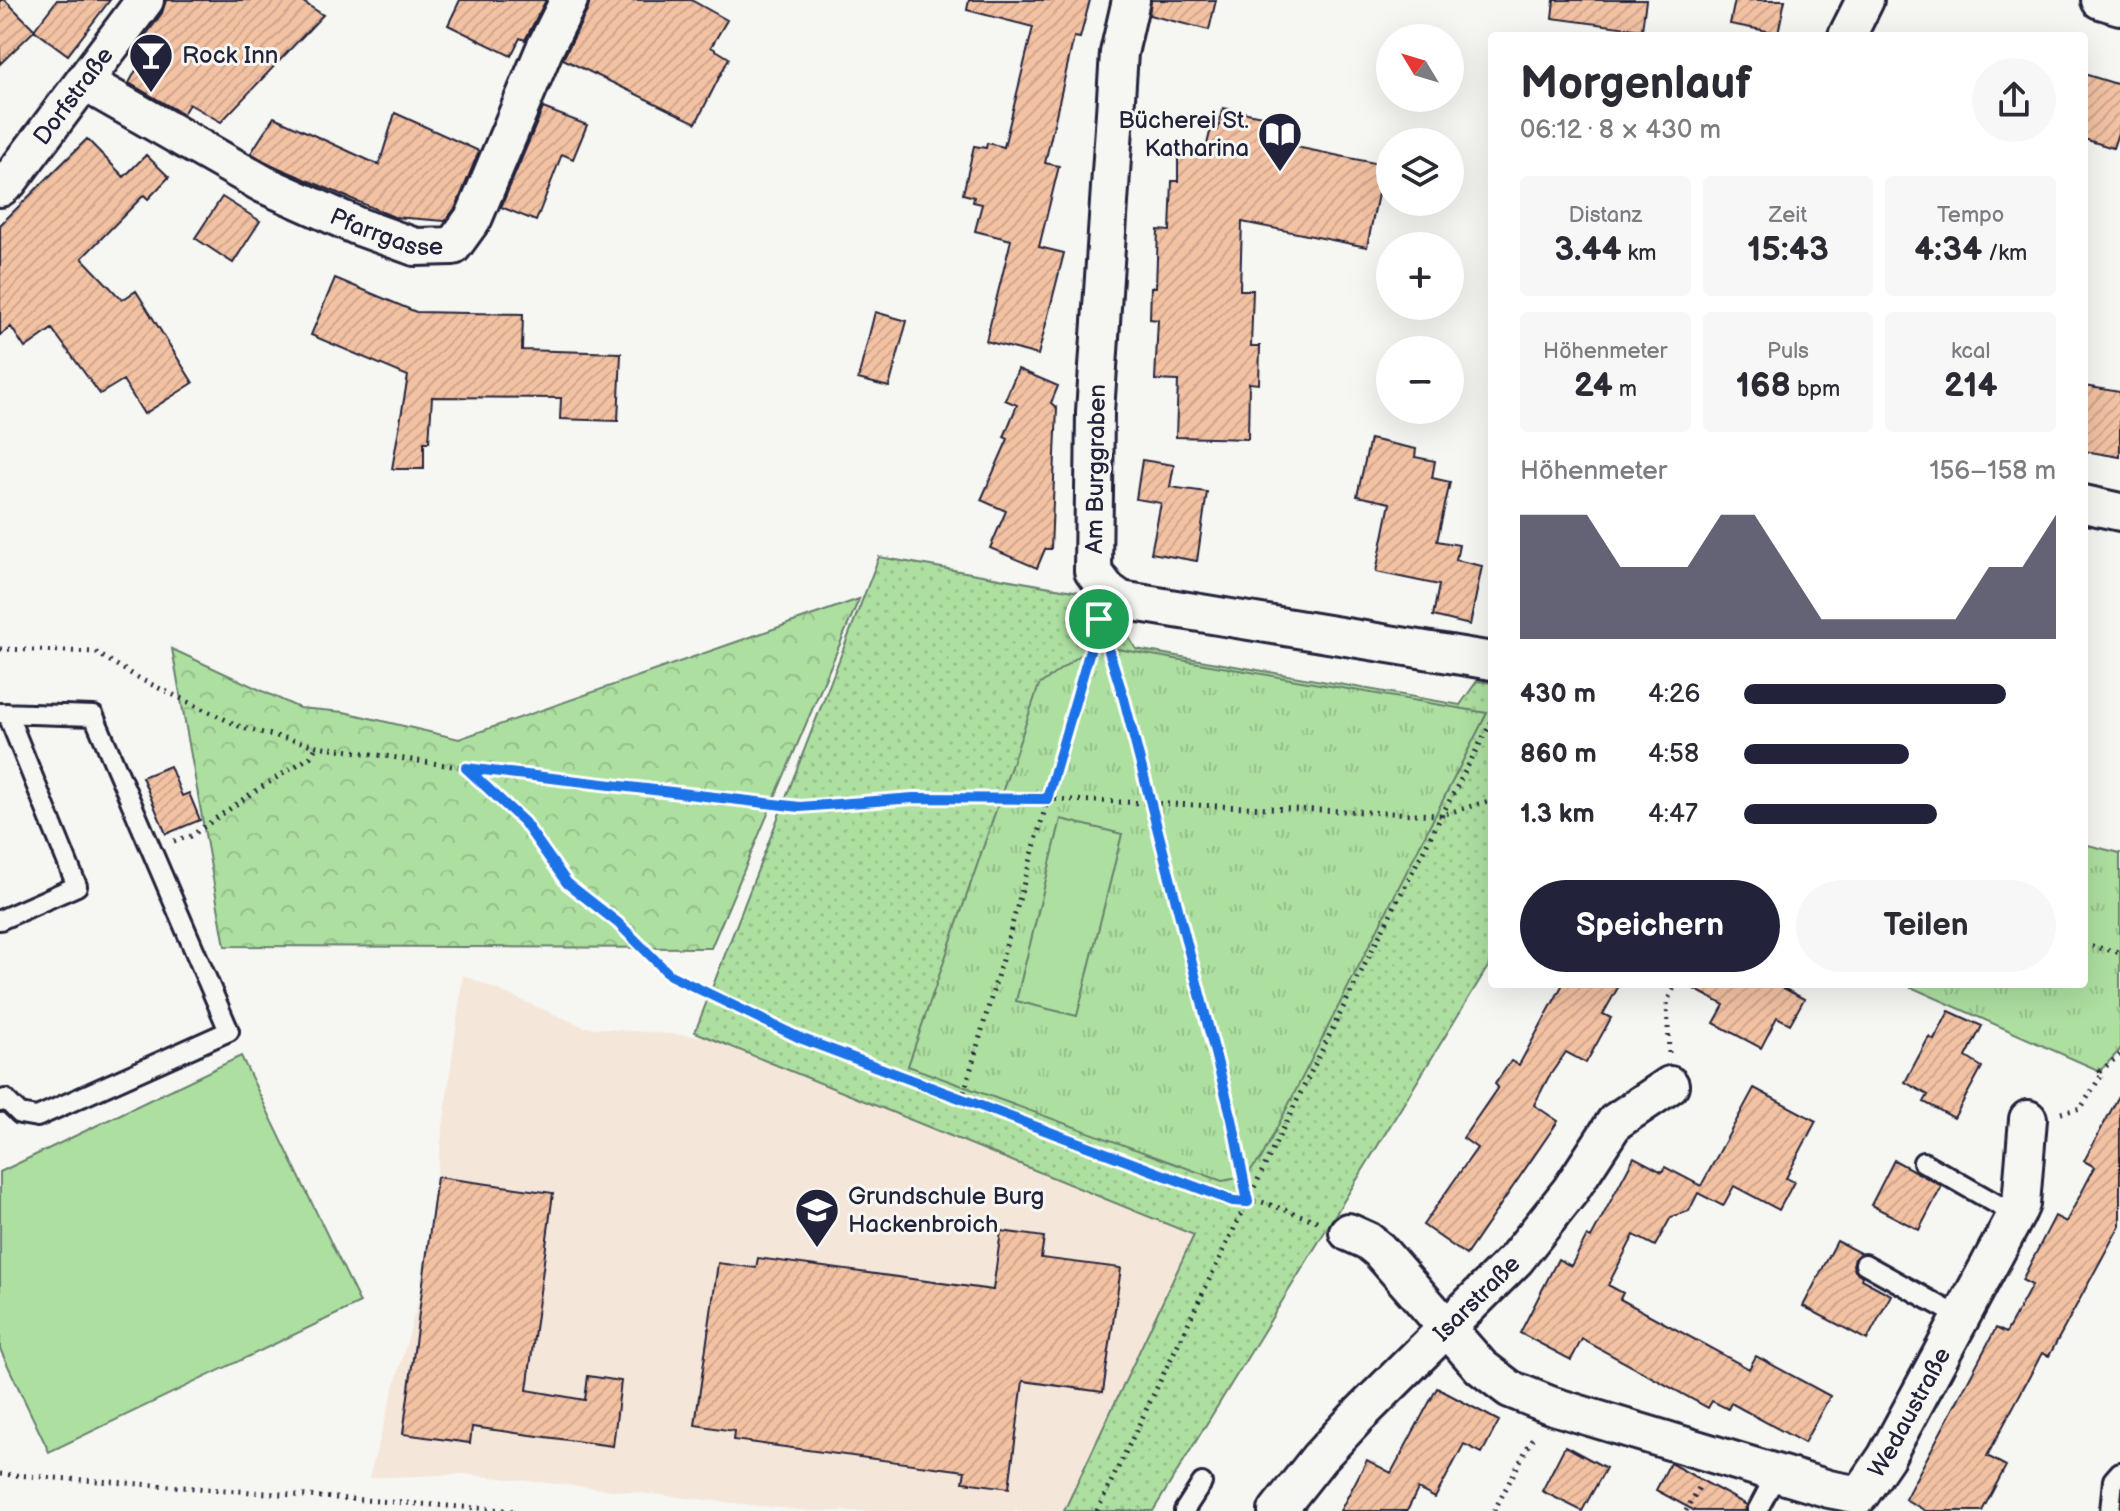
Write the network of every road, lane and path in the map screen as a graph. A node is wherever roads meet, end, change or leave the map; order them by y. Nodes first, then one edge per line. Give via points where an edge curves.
1 (145, 0) edge
2 (569, 0) edge
3 (1131, 0) edge
4 (1865, 0) edge
5 (2100, 0) edge
6 (2120, 6) edge
7 (1849, 32) edge
8 (84, 82) junction
9 (0, 188) edge
10 (2088, 505) edge
11 (2120, 512) edge
12 (1110, 609) junction
13 (0, 649) edge
14 (1488, 660) edge
15 (4, 713) edge
16 (1488, 728) edge
17 (317, 746) junction
18 (466, 768) junction
19 (1047, 799) junction
20 (1488, 801) edge
21 (1150, 804) junction
22 (1441, 815) junction
23 (151, 849) junction
24 (0, 920) edge
25 (2088, 946) edge
26 (2120, 952) edge
27 (1674, 988) edge
28 (2120, 1055) edge
29 (1670, 1085) joint
30 (962, 1100) junction
31 (0, 1102) edge
32 (2028, 1119) joint
33 (1923, 1162) dead end
34 (1248, 1202) junction
35 (2016, 1215) junction
36 (1348, 1232) joint
37 (1865, 1264) dead end
38 (1960, 1317) junction
39 (1447, 1329) junction
40 (1550, 1405) junction
41 (2120, 1472) edge
42 (1777, 1473) junction
43 (0, 1474) edge
44 (1202, 1483) dead end
45 (518, 1511) edge
46 (1097, 1511) edge
47 (1184, 1511) edge
48 (1277, 1511) edge
49 (1494, 1511) edge
50 (1757, 1511) edge
51 (2110, 1511) edge

1 - 8 street, Dorfstraße
2 - 8 street, Pfarrgasse via 474,217 453,246 415,247 263,184
3 - 12 street, Am Burggraben via 1119,53 1095,412 1093,571 1107,590
4 - 7 street
5 - 6 street
8 - 9 street, Dorfstraße
10 - 11 street
12 - 14 street
12 - 19 path
12 - 21 path via 1124,699
13 - 17 path via 95,652 243,728
15 - 23 lane via 94,716
15 - 24 lane via 77,886
16 - 22 path
17 - 18 path
17 - 23 path via 310,757 191,836
18 - 19 path via 800,807 913,798
18 - 30 path via 524,822 567,883 618,923 670,975 800,1038
19 - 21 path
19 - 30 path
20 - 22 path
21 - 22 path
21 - 34 path via 1232,1119
22 - 34 path
23 - 31 lane via 229,1031 37,1117 20,1114 5,1099
25 - 26 path
27 - 29 path via 1667,1001
28 - 32 path via 2100,1071 2081,1108
29 - 39 street, Isarstraße via 1615,1122 1516,1259
30 - 34 path via 1233,1201
32 - 35 street, Wedaustraße
33 - 35 lane
34 - 36 path via 1262,1202
34 - 46 path
35 - 38 street, Wedaustraße
36 - 39 street, Wedaustraße via 1379,1250
37 - 38 lane
38 - 42 street, Wedaustraße via 1886,1457 1860,1495
39 - 40 street, Wedaustraße via 1481,1367 1510,1389
39 - 48 street, Isarstraße via 1358,1416
40 - 42 street, Wedaustraße
40 - 49 path
41 - 51 lane via 2113,1480
42 - 50 lane
43 - 45 path
44 - 47 lane

